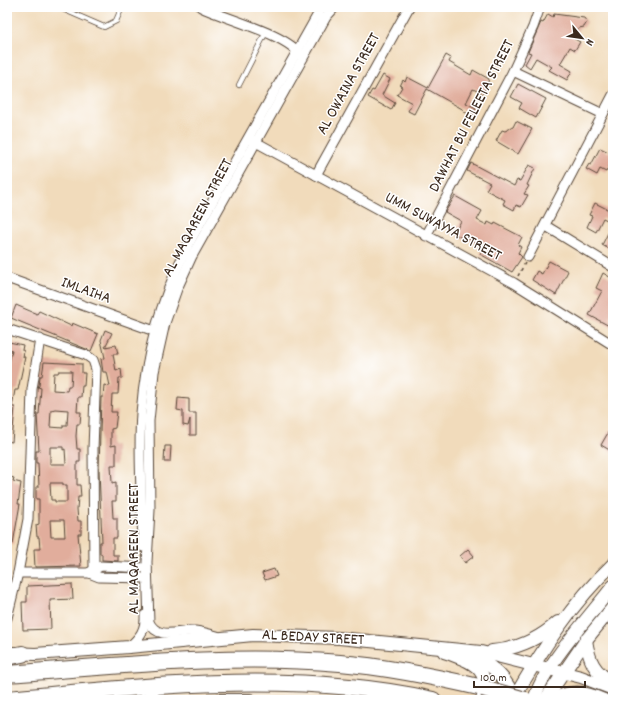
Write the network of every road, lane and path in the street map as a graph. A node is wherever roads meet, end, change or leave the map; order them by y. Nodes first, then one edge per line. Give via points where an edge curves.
1 (58, 7) edge
2 (122, 7) edge
3 (201, 7) edge
4 (322, 7) edge
5 (335, 7) edge
6 (409, 7) edge
7 (540, 7) edge
8 (266, 32) junction
9 (298, 52) junction
10 (302, 60) junction
11 (513, 72) junction
12 (239, 85) dead end
13 (613, 95) edge
14 (604, 114) junction
15 (253, 140) junction
16 (316, 175) junction
17 (546, 226) junction
18 (426, 236) junction
19 (528, 257) joint
20 (613, 267) edge
21 (7, 278) edge
22 (514, 282) junction
23 (7, 329) edge
24 (158, 333) junction
25 (40, 339) junction
26 (613, 345) edge
27 (613, 564) edge
28 (92, 570) junction
29 (145, 573) junction
30 (18, 574) junction
31 (613, 586) edge
32 (580, 597) junction
33 (613, 607) edge
34 (7, 618) edge
35 (226, 638) junction
36 (586, 640) junction
37 (426, 646) junction
38 (129, 647) junction
39 (451, 648) junction
40 (481, 652) junction
41 (12, 655) edge
42 (534, 666) junction
43 (550, 669) junction
44 (7, 674) edge
45 (562, 676) junction
46 (613, 682) edge
47 (613, 689) edge
48 (580, 692) junction
49 (7, 699) edge
50 (526, 699) edge
51 (220, 700) edge
52 (250, 700) edge
53 (433, 700) edge
54 (482, 700) edge
55 (552, 700) edge
56 (564, 700) edge
57 (604, 700) edge

1 - 2 lane via 104,27 116,21
3 - 8 street
4 - 9 street, AL MAQAREEN STREET
5 - 10 street, AL MAQAREEN STREET via 326,17
6 - 16 street, AL OWAINA STREET
7 - 11 street, DAWHAT BU FELEETA STREET
8 - 9 street
8 - 12 lane
9 - 10 street
9 - 15 street, AL MAQAREEN STREET
10 - 15 street, AL MAQAREEN STREET
11 - 14 street
11 - 18 street, DAWHAT BU FELEETA STREET
13 - 14 street
14 - 17 street
15 - 16 street, UMM SUWAYYA STREET
15 - 24 street, AL MAQAREEN STREET via 192,256
16 - 18 street, UMM SUWAYYA STREET
17 - 19 street
17 - 20 street
18 - 22 street, UMM SUWAYYA STREET
19 - 22 path
21 - 24 street, IMLAIHA
22 - 26 street, UMM SUWAYYA STREET
23 - 25 street
24 - 29 street, AL MAQAREEN STREET via 149,416 150,510
25 - 28 street via 86,355 93,360 96,369
25 - 30 street via 32,389 28,519
27 - 32 main road
28 - 29 street via 101,566
28 - 30 street
29 - 35 street, AL MAQAREEN STREET via 148,618 153,629 164,633 195,631
29 - 38 street, AL MAQAREEN STREET via 145,627 139,638
30 - 34 street
31 - 43 main road
32 - 40 main road via 557,623 525,644 515,648
32 - 42 main road
33 - 36 main road
35 - 37 main road, AL BEDAY STREET via 252,635 296,636
35 - 38 main road, AL BEDAY STREET
36 - 45 main road
36 - 46 main road via 592,664 600,675
37 - 39 main road, AL BEDAY STREET
37 - 54 main road via 472,662 485,680
38 - 41 main road, AL BEDAY STREET
39 - 40 main road, AL BEDAY STREET
39 - 50 main road via 491,666
40 - 42 main road, AL BEDAY STREET
42 - 43 main road, AL BEDAY STREET
42 - 50 main road
43 - 45 main road, AL BEDAY STREET
43 - 50 main road
44 - 50 highway, AL BEDAY STREET, bridge via 191,661 258,659 341,663 405,672
45 - 47 main road, AL BEDAY STREET
45 - 50 main road
48 - 55 main road via 564,694
48 - 56 main road
48 - 57 main road
49 - 53 highway via 185,685 255,683 339,686 398,692
51 - 52 main road

